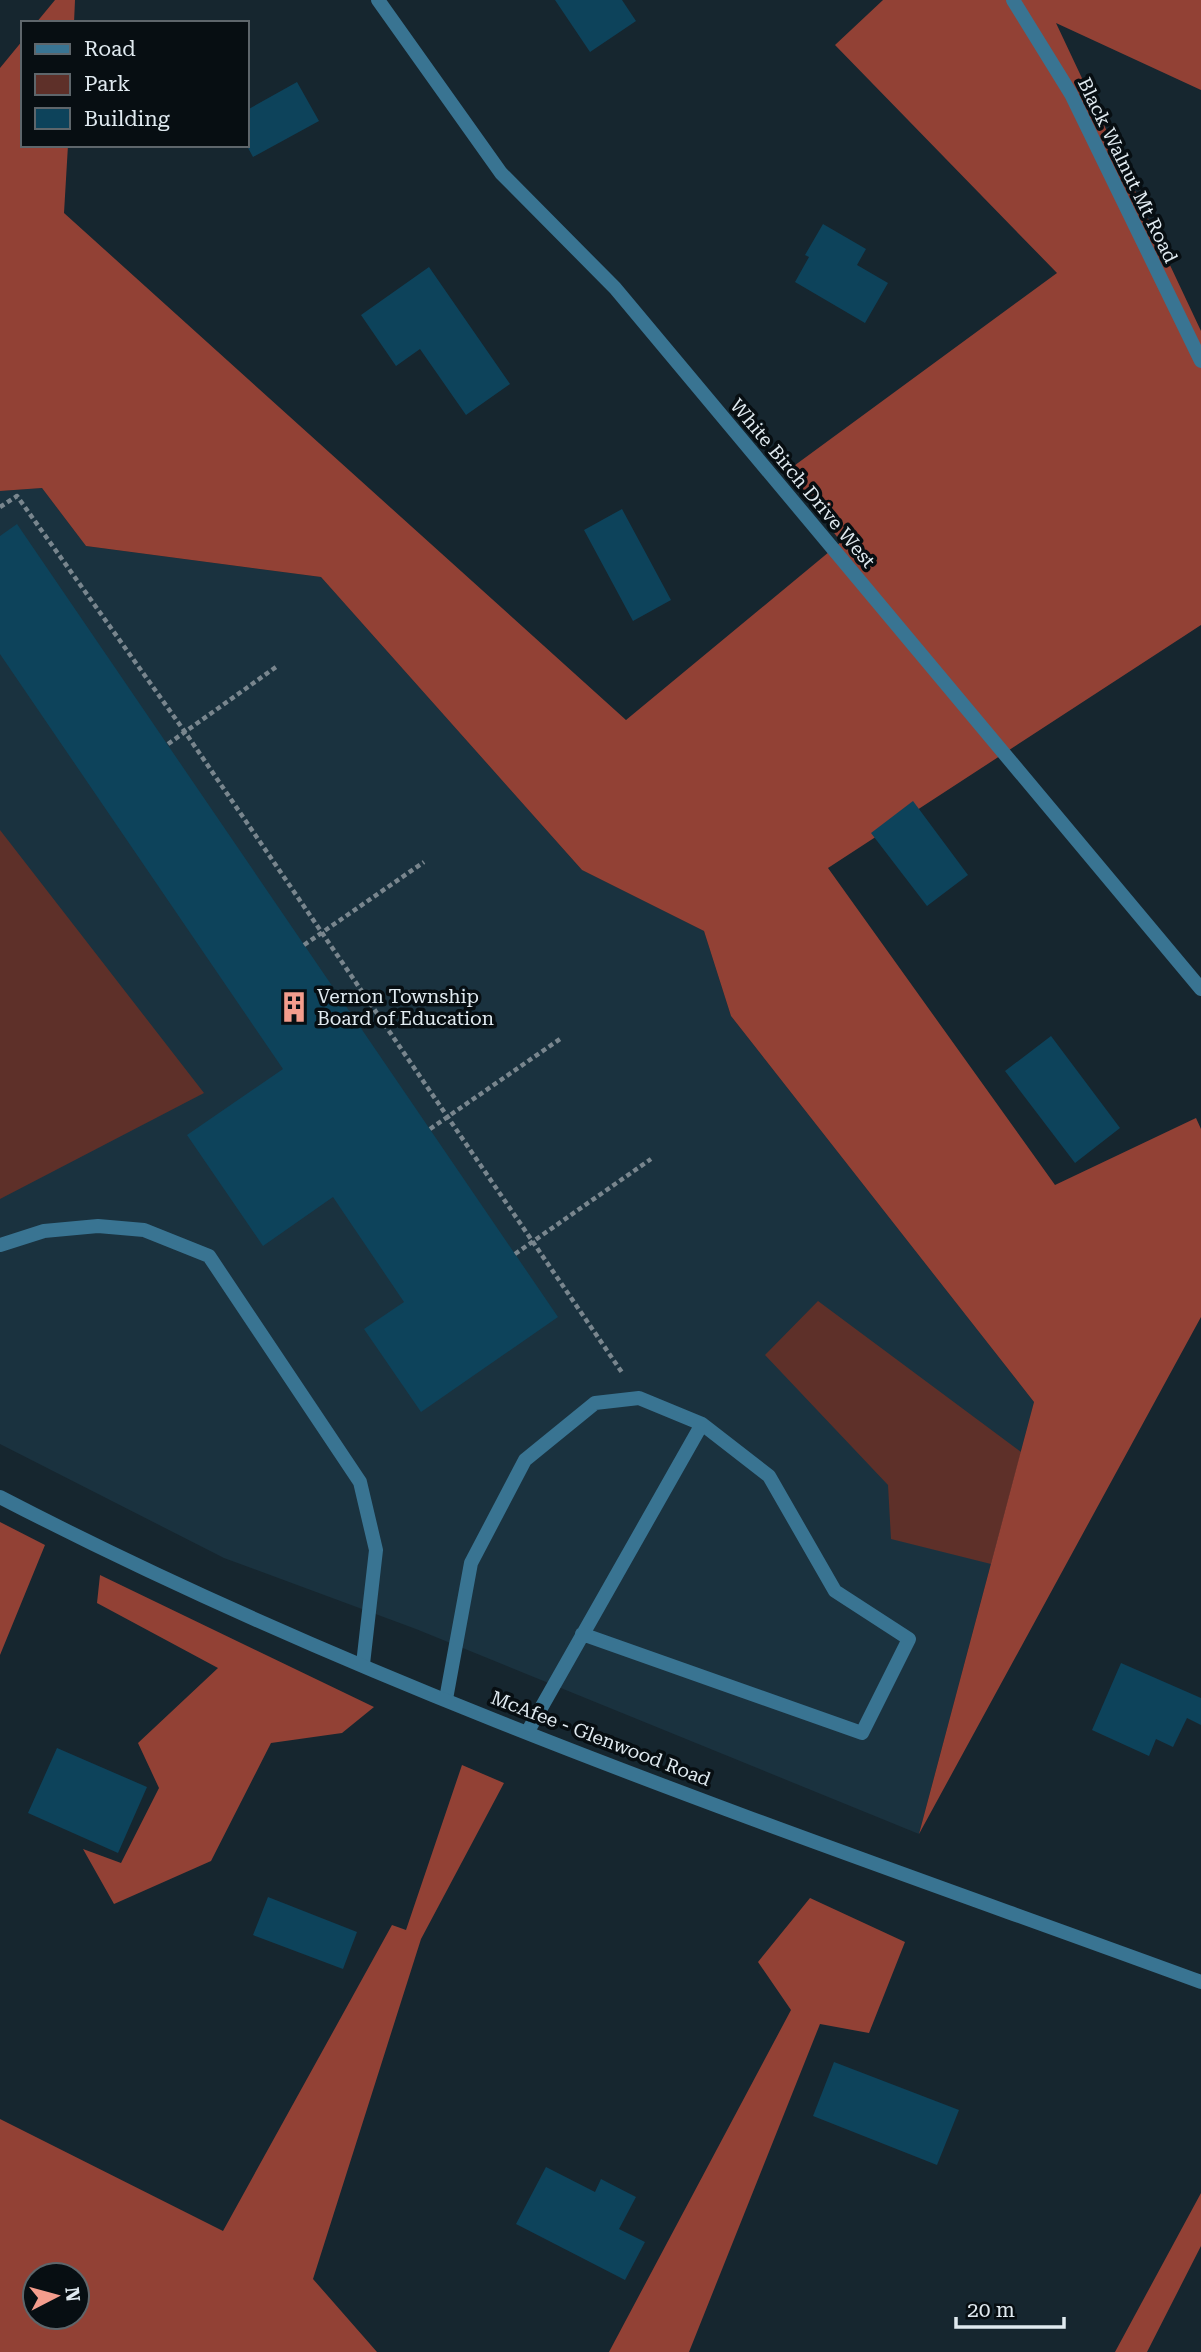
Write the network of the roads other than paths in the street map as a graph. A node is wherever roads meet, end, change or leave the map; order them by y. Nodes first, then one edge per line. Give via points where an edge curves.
1 (378, 0) edge
2 (1013, 0) edge
3 (1201, 361) edge
4 (1201, 989) edge
5 (0, 1245) edge
6 (702, 1424) junction
7 (0, 1497) edge
8 (582, 1634) junction
9 (363, 1664) junction
10 (446, 1699) junction
11 (528, 1731) junction
12 (1201, 1982) edge

1 - 4 street, White Birch Drive West via 500,173 615,288
2 - 3 street, Black Walnut Mt Road via 1071,94
5 - 9 street via 44,1231 99,1226 144,1230 209,1256 360,1482 376,1549
6 - 8 street
6 - 8 street via 769,1476 835,1591 909,1639 862,1732
6 - 10 street via 639,1398 595,1403 525,1460 471,1563
7 - 9 street, McAfee - Glenwood Road via 257,1620
8 - 11 street
9 - 10 street, McAfee - Glenwood Road
10 - 11 street, McAfee - Glenwood Road
11 - 12 street, McAfee - Glenwood Road

